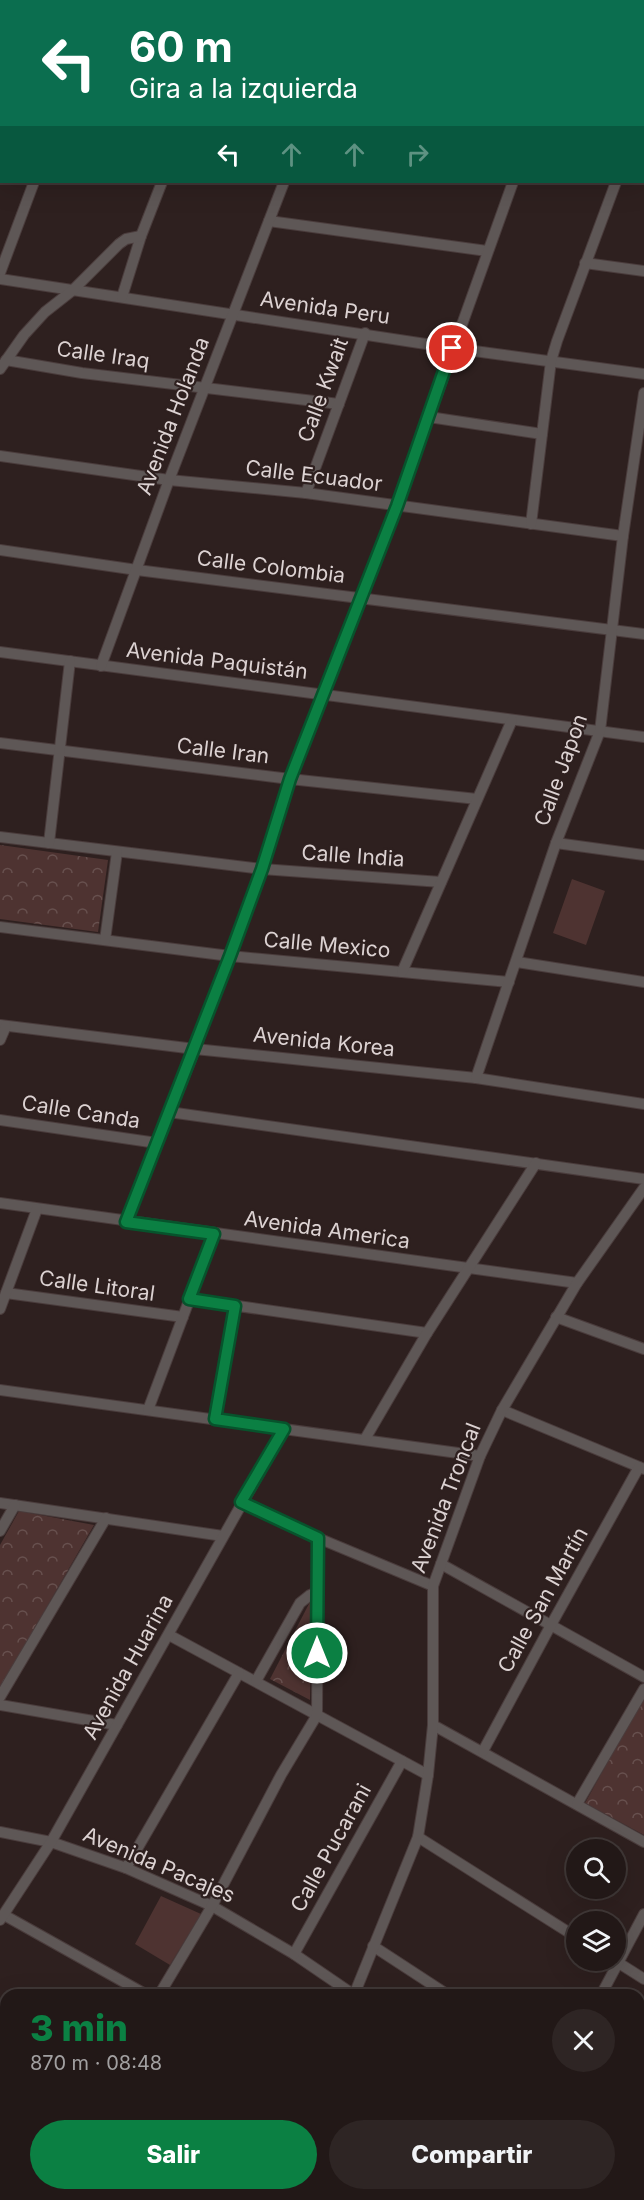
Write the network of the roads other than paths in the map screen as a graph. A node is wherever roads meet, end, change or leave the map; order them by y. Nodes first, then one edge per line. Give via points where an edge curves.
1 (34, 183) edge
2 (162, 183) edge
3 (284, 183) edge
4 (513, 183) edge
5 (616, 183) edge
6 (269, 220) junction
7 (141, 236) junction
8 (487, 251) junction
9 (585, 263) junction
10 (0, 272) edge
11 (644, 272) edge
12 (73, 290) junction
13 (122, 297) junction
14 (233, 315) junction
15 (365, 333) junction
16 (452, 348) junction
17 (552, 362) junction
18 (3, 365) edge
19 (644, 374) edge
20 (205, 388) junction
21 (644, 393) edge
22 (339, 404) junction
23 (429, 417) junction
24 (542, 434) junction
25 (0, 456) edge
26 (639, 468) edge
27 (169, 480) junction
28 (306, 493) junction
29 (397, 506) junction
30 (531, 524) junction
31 (623, 536) junction
32 (0, 550) edge
33 (137, 570) junction
34 (362, 598) junction
35 (613, 631) junction
36 (644, 634) edge
37 (0, 652) edge
38 (70, 661) junction
39 (101, 666) junction
40 (323, 695) junction
41 (512, 720) junction
42 (600, 731) junction
43 (644, 737) edge
44 (0, 742) edge
45 (60, 750) junction
46 (290, 779) junction
47 (477, 800) junction
48 (0, 837) edge
49 (49, 843) junction
50 (556, 843) junction
51 (117, 852) junction
52 (644, 855) edge
53 (262, 869) junction
54 (441, 882) junction
55 (0, 927) edge
56 (105, 940) junction
57 (230, 956) junction
58 (517, 962) junction
59 (402, 972) junction
60 (509, 982) junction
61 (644, 982) edge
62 (3, 1025) edge
63 (0, 1040) edge
64 (195, 1048) junction
65 (476, 1078) junction
66 (644, 1104) edge
67 (169, 1112) junction
68 (0, 1120) edge
69 (157, 1143) junction
70 (536, 1164) junction
71 (644, 1179) edge
72 (644, 1188) edge
73 (0, 1203) edge
74 (37, 1209) junction
75 (126, 1222) junction
76 (214, 1234) junction
77 (469, 1269) junction
78 (577, 1283) junction
79 (6, 1293) junction
80 (189, 1299) junction
81 (235, 1306) junction
82 (0, 1309) edge
83 (183, 1317) junction
84 (556, 1317) junction
85 (427, 1333) junction
86 (644, 1349) edge
87 (0, 1390) edge
88 (148, 1410) junction
89 (501, 1410) junction
90 (215, 1419) junction
91 (284, 1429) junction
92 (365, 1439) junction
93 (480, 1456) junction
94 (642, 1468) edge
95 (241, 1502) junction
96 (0, 1503) edge
97 (15, 1505) junction
98 (106, 1518) junction
99 (0, 1531) edge
100 (223, 1536) junction
101 (318, 1538) junction
102 (441, 1564) junction
103 (433, 1586) junction
104 (317, 1592) junction
105 (551, 1625) junction
106 (169, 1635) junction
107 (239, 1673) junction
108 (644, 1677) edge
109 (256, 1681) junction
110 (644, 1689) edge
111 (0, 1698) edge
112 (0, 1705) edge
113 (317, 1715) junction
114 (117, 1725) junction
115 (433, 1725) junction
116 (483, 1751) junction
117 (402, 1761) junction
118 (428, 1775) junction
119 (577, 1804) junction
120 (0, 1832) edge
121 (418, 1837) junction
122 (51, 1842) junction
123 (644, 1842) edge
124 (126, 1868) junction
125 (212, 1906) junction
126 (644, 1914) edge
127 (2, 1918) edge
128 (566, 1931) edge
129 (626, 1945) edge
130 (374, 1946) junction
131 (294, 1954) junction
132 (626, 1968) edge
133 (612, 1971) edge
134 (644, 1979) edge
135 (136, 1989) edge
136 (163, 1989) edge
137 (345, 1989) edge
138 (356, 1989) edge
139 (439, 1989) edge
140 (604, 1989) edge

1 - 10 street
2 - 7 street
3 - 6 street, Avenida Holanda
4 - 8 street
5 - 9 street
6 - 8 street
6 - 14 street, Avenida Holanda
7 - 12 street via 119,244
7 - 13 street
8 - 16 street
9 - 11 street
9 - 17 street
10 - 12 street, Avenida Peru
12 - 13 street, Avenida Peru
12 - 18 street via 31,327
13 - 14 street, Avenida Peru
14 - 15 street, Avenida Peru
14 - 20 street, Avenida Holanda
15 - 16 street, Avenida Peru
15 - 22 street, Calle Kwait
16 - 17 street, Avenida Peru
16 - 23 street
17 - 19 street, Avenida Peru
17 - 24 street
18 - 20 street, Calle Iraq
20 - 22 street, Calle Iraq
20 - 27 street, Avenida Holanda
21 - 26 street, Calle Japon
22 - 28 street, Calle Kwait
23 - 24 street
23 - 29 street
24 - 30 street
25 - 27 street, Calle Ecuador
26 - 31 street, Calle Japon
27 - 28 street, Calle Ecuador
27 - 33 street, Avenida Holanda
28 - 29 street, Calle Ecuador
29 - 30 street, Calle Ecuador
29 - 34 street
30 - 31 street, Calle Ecuador
31 - 35 street, Calle Japon
32 - 33 street, Calle Colombia
33 - 34 street, Calle Colombia
33 - 39 street, Avenida Holanda
34 - 35 street, Calle Colombia
34 - 40 street
35 - 36 street, Calle Colombia
35 - 42 street, Calle Japon
37 - 38 street, Avenida Paquistán
38 - 39 street, Avenida Paquistán
38 - 45 street
39 - 40 street, Avenida Paquistán
40 - 41 street, Avenida Paquistán
40 - 46 street
41 - 42 street, Avenida Paquistán
41 - 47 street
42 - 43 street, Avenida Paquistán
42 - 50 street, Calle Japon
44 - 45 street, Calle Iran
45 - 46 street, Calle Iran
45 - 49 street
46 - 47 street, Calle Iran
46 - 53 street
47 - 54 street
48 - 49 street, Calle India
49 - 51 street, Calle India
50 - 52 street
50 - 58 street, Calle Japon
51 - 53 street, Calle India
51 - 56 street
53 - 54 street, Calle India
53 - 57 street
54 - 59 street
55 - 56 street, Calle Mexico
56 - 57 street, Calle Mexico
57 - 59 street, Calle Mexico
57 - 64 street
58 - 60 street, Calle Japon
58 - 61 street
59 - 60 street, Calle Mexico
60 - 65 street, Calle Japon
62 - 63 street
62 - 64 street, Avenida Korea
64 - 65 street, Avenida Korea
64 - 67 street
65 - 66 street, Avenida Korea
67 - 69 street
67 - 70 street
68 - 69 street, Calle Canda
69 - 75 street
70 - 71 street
70 - 77 street
72 - 78 street, Avenida Troncal
73 - 74 street, Avenida America
74 - 75 street, Avenida America
74 - 79 street
75 - 76 street, Avenida America
76 - 77 street, Avenida America
76 - 80 street
77 - 78 street, Avenida America
77 - 85 street
78 - 84 street, Avenida Troncal
79 - 82 street
79 - 83 street, Calle Litoral
80 - 81 street
80 - 83 street
81 - 85 street
81 - 90 street
83 - 88 street
84 - 86 street
84 - 89 street, Avenida Troncal
85 - 92 street
87 - 88 street
88 - 90 street
89 - 93 street, Avenida Troncal
89 - 94 street
90 - 91 street
91 - 92 street
91 - 95 street, Avenida Huarina
92 - 93 street
93 - 102 street, Avenida Troncal
94 - 105 street, Calle San Martín
95 - 100 street, Avenida Huarina
95 - 101 street
96 - 97 street
97 - 98 street
97 - 99 street
98 - 100 street
98 - 111 street
100 - 106 street, Avenida Huarina
101 - 103 street
101 - 104 street
102 - 103 street, Avenida Troncal
102 - 105 street
103 - 115 street, Avenida Troncal
104 - 109 street via 300,1603
104 - 113 street
105 - 108 street
105 - 116 street, Calle San Martín
106 - 107 street
106 - 114 street, Avenida Huarina
107 - 109 street
107 - 124 street
109 - 113 street
110 - 119 street
112 - 114 street
113 - 117 street
113 - 125 street
114 - 122 street, Avenida Huarina
115 - 116 street
115 - 118 street, Avenida Troncal
116 - 119 street
117 - 118 street
117 - 131 street, Calle Pucarani
118 - 121 street, Avenida Troncal
119 - 123 street
120 - 122 street, Avenida Pacajes
121 - 128 street
121 - 130 street, Avenida Troncal
122 - 124 street, Avenida Pacajes
122 - 127 street, Avenida Huarina
124 - 125 street, Avenida Pacajes
125 - 131 street, Avenida Pacajes
125 - 136 street
126 - 129 street
127 - 135 street
130 - 138 street, Avenida Troncal
130 - 139 street
131 - 137 street, Avenida Pacajes
132 - 134 street
133 - 140 street

